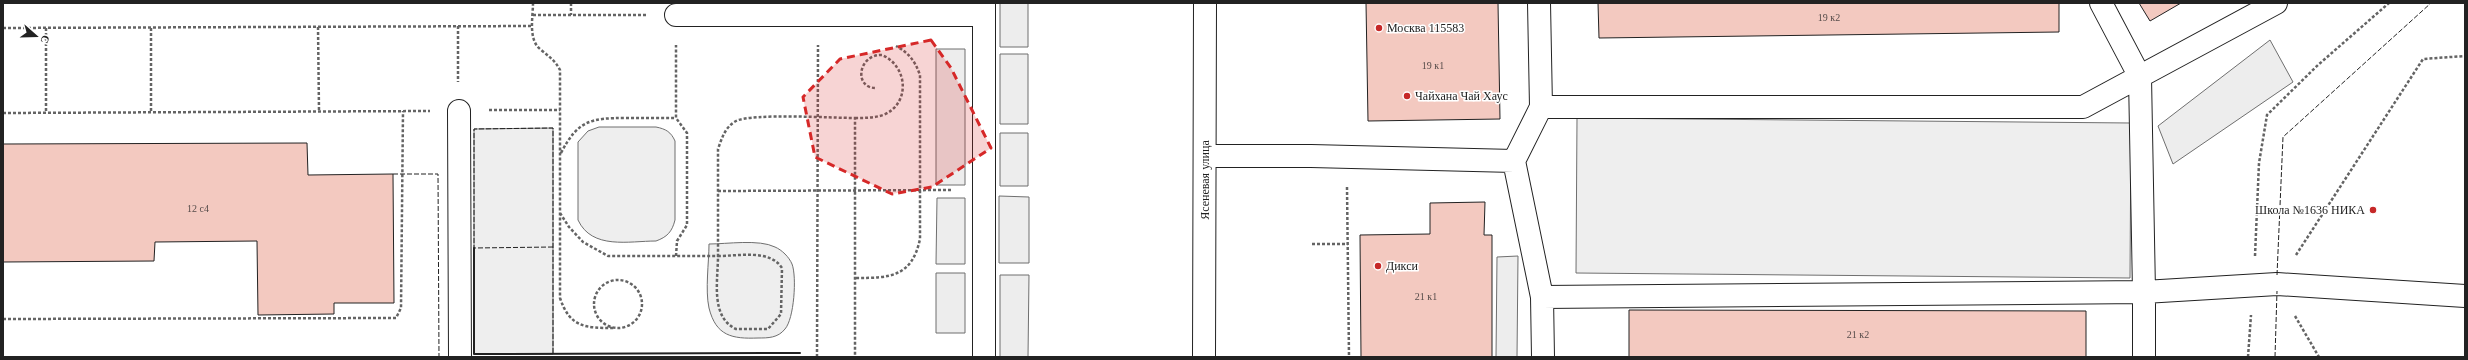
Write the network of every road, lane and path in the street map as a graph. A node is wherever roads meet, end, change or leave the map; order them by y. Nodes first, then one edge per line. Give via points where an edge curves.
1 (533, 3) edge
2 (571, 3) edge
3 (1205, 3) edge
4 (1539, 3) edge
5 (2102, 3) edge
6 (2276, 3) edge
7 (2389, 3) edge
8 (984, 9) edge
9 (533, 15) junction
10 (571, 15) junction
11 (676, 15) junction
12 (458, 26) junction
13 (533, 26) junction
14 (318, 27) junction
15 (3, 28) edge
16 (46, 28) junction
17 (151, 28) junction
18 (818, 43) dead end
19 (825, 43) dead end
20 (890, 45) dead end
21 (2465, 56) edge
22 (2140, 77) junction
23 (877, 88) dead end
24 (818, 89) dead end
25 (1541, 107) junction
26 (560, 110) junction
27 (319, 111) junction
28 (403, 111) junction
29 (459, 111) junction
30 (151, 112) junction
31 (3, 113) edge
32 (46, 113) junction
33 (676, 118) junction
34 (817, 118) junction
35 (855, 118) junction
36 (560, 155) junction
37 (1205, 156) junction
38 (1347, 156) junction
39 (1514, 161) junction
40 (817, 190) junction
41 (856, 190) junction
42 (920, 190) junction
43 (984, 190) junction
44 (718, 191) junction
45 (560, 213) junction
46 (1312, 244) dead end
47 (1348, 244) junction
48 (676, 256) junction
49 (718, 256) junction
50 (856, 278) junction
51 (2277, 284) junction
52 (2253, 285) junction
53 (2144, 292) junction
54 (2465, 296) edge
55 (1542, 297) junction
56 (3, 319) edge
57 (614, 328) junction
58 (460, 357) edge
59 (817, 357) edge
60 (856, 357) edge
61 (984, 357) edge
62 (1204, 357) edge
63 (1349, 357) edge
64 (1542, 357) edge
65 (2144, 357) edge
66 (2248, 357) edge
67 (2319, 357) edge

1 - 9 path
2 - 10 path
3 - 37 main road, Ясеневая улица
4 - 25 main road
5 - 22 main road
6 - 22 main road
7 - 52 path via 2318,65 2267,115 2259,163
8 - 11 main road
8 - 43 main road
9 - 10 path
9 - 13 path
10 - 11 path
11 - 33 path
12 - 13 path
12 - 14 path
12 - 29 path
13 - 26 path via 535,44 560,70
14 - 17 path
14 - 27 path
15 - 16 path
16 - 17 path
16 - 32 path
17 - 30 path
18 - 19 path
20 - 42 path via 906,52 915,62 920,75
21 - 51 path via 2424,59
22 - 25 main road via 2083,107
22 - 53 main road
23 - 35 path via 865,85 862,80 863,68 871,56 882,55 899,68 903,81 902,95 892,110 884,115
24 - 34 path
25 - 39 main road
26 - 29 path
26 - 36 path
27 - 28 path
27 - 30 path
28 - 29 path
28 - 56 path via 402,308 396,318
29 - 58 main road
30 - 32 path
31 - 32 path
33 - 36 path via 597,118 578,128
33 - 48 path via 687,132 687,225 677,242
34 - 35 path
34 - 40 path
34 - 44 path via 746,118 729,127 722,136 718,149
35 - 41 path
36 - 45 path
37 - 38 main road
37 - 62 main road, Ясеневая улица
38 - 39 main road
38 - 47 path
39 - 55 main road
40 - 41 path
40 - 44 path
40 - 59 path
41 - 42 path
41 - 50 path
42 - 43 path
42 - 50 path via 920,239 911,262 896,274 885,278
43 - 61 main road
44 - 49 path
45 - 48 path via 568,227 583,242 608,256
45 - 57 path via 560,298 563,307 572,320 583,326
46 - 47 path
47 - 63 path
48 - 49 path
49 - 49 path via 766,256 782,268 782,308 778,319 768,329 736,329 722,317 718,306
50 - 60 path
51 - 52 main road
51 - 54 main road
51 - 67 path
52 - 53 main road
52 - 66 path
53 - 55 main road
53 - 65 main road
55 - 64 main road
57 - 57 path via 606,325 598,317 594,305 595,296 606,284 622,280 636,288 641,296 641,312 631,325

